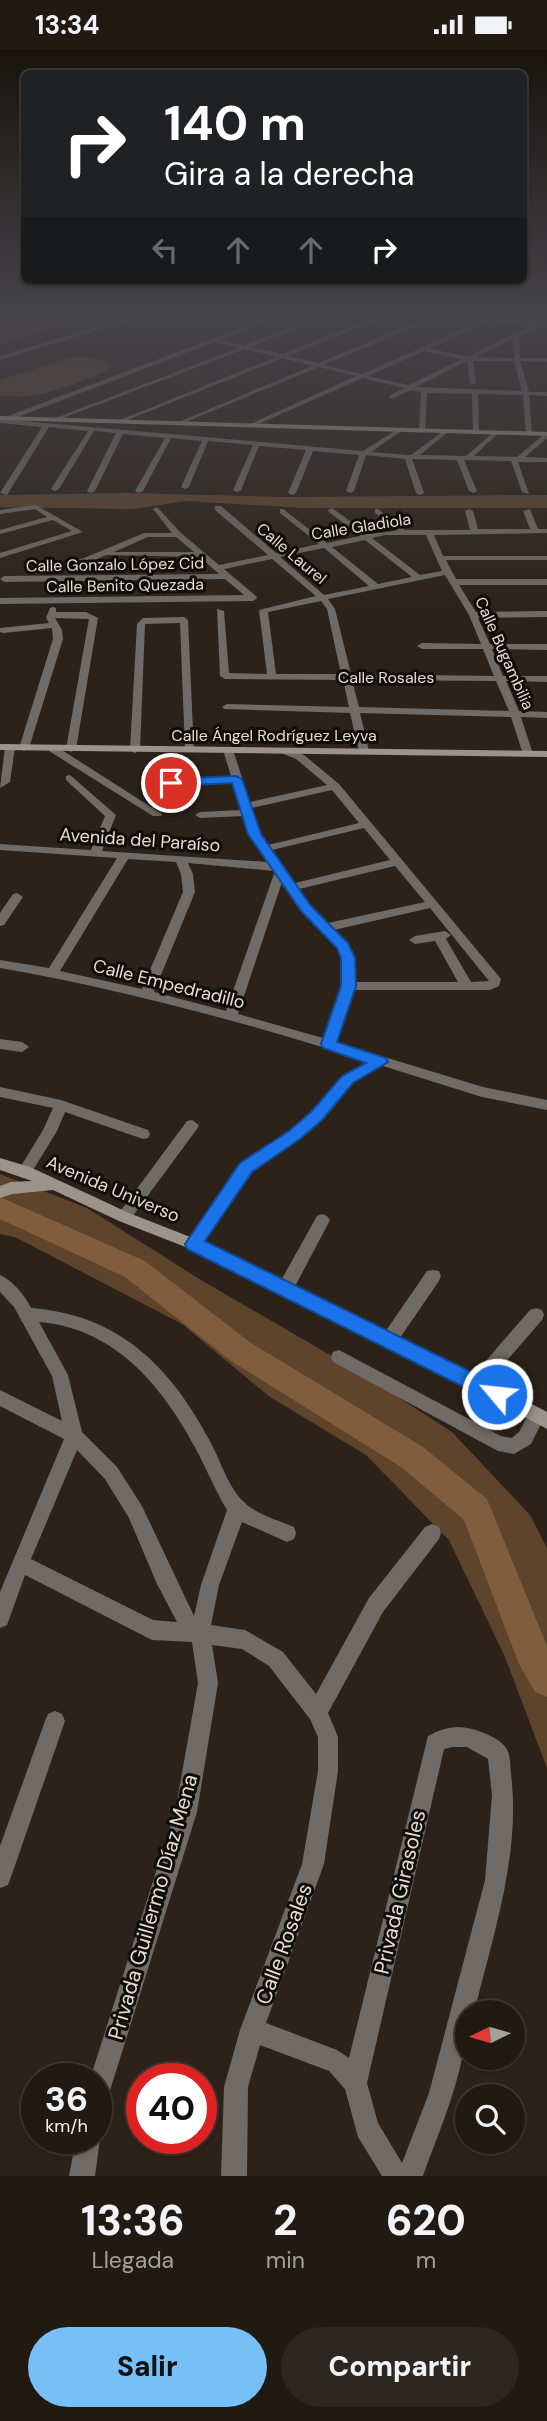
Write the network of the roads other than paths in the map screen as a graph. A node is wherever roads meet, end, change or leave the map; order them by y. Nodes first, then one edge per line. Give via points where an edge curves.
1 (68, 414) edge
2 (137, 414) edge
3 (200, 414) edge
4 (276, 414) edge
5 (423, 414) edge
6 (476, 414) edge
7 (528, 414) edge
8 (1, 420) edge
9 (53, 420) junction
10 (118, 422) junction
11 (179, 423) junction
12 (46, 426) junction
13 (250, 426) junction
14 (401, 429) junction
15 (422, 430) junction
16 (91, 431) junction
17 (446, 431) junction
18 (476, 432) junction
19 (120, 433) junction
20 (495, 433) junction
21 (529, 434) junction
22 (547, 434) edge
23 (168, 438) junction
24 (205, 440) junction
25 (256, 446) junction
26 (310, 449) junction
27 (363, 454) junction
28 (410, 457) junction
29 (464, 459) junction
30 (517, 459) junction
31 (547, 460) edge
32 (186, 487) dead end
33 (55, 489) dead end
34 (237, 490) dead end
35 (90, 491) dead end
36 (139, 491) dead end
37 (350, 491) dead end
38 (473, 491) dead end
39 (526, 492) dead end
40 (4, 493) dead end
41 (292, 493) dead end
42 (420, 493) dead end
43 (218, 508) dead end
44 (157, 509) dead end
45 (283, 510) dead end
46 (331, 510) dead end
47 (378, 511) dead end
48 (469, 511) dead end
49 (0, 512) edge
50 (527, 512) dead end
51 (55, 517) junction
52 (428, 531) junction
53 (474, 531) junction
54 (535, 531) junction
55 (547, 531) edge
56 (0, 532) edge
57 (402, 532) junction
58 (178, 535) junction
59 (363, 537) junction
60 (323, 545) junction
61 (105, 554) junction
62 (202, 555) junction
63 (0, 556) edge
64 (272, 556) junction
65 (441, 558) junction
66 (547, 558) edge
67 (217, 568) junction
68 (447, 572) junction
69 (226, 576) junction
70 (416, 577) junction
71 (2, 580) edge
72 (453, 582) junction
73 (547, 582) edge
74 (375, 586) junction
75 (251, 597) junction
76 (323, 598) junction
77 (57, 600) junction
78 (0, 601) edge
79 (263, 610) junction
80 (220, 611) dead end
81 (547, 614) edge
82 (473, 615) junction
83 (8, 616) dead end
84 (53, 620) junction
85 (2, 633) edge
86 (422, 646) dead end
87 (486, 646) junction
88 (547, 647) edge
89 (272, 676) junction
90 (348, 676) junction
91 (499, 677) junction
92 (547, 678) edge
93 (227, 707) dead end
94 (356, 712) junction
95 (515, 714) junction
96 (547, 715) edge
97 (5, 747) edge
98 (24, 748) junction
99 (54, 749) junction
100 (71, 749) junction
101 (135, 750) junction
102 (190, 750) junction
103 (228, 750) junction
104 (285, 751) junction
105 (364, 751) junction
106 (528, 754) junction
107 (547, 754) edge
108 (70, 778) dead end
109 (236, 779) junction
110 (149, 784) dead end
111 (0, 785) edge
112 (335, 786) junction
113 (247, 810) junction
114 (157, 814) dead end
115 (200, 815) dead end
116 (367, 824) junction
117 (0, 847) edge
118 (264, 849) junction
119 (95, 855) junction
120 (124, 857) junction
121 (181, 861) junction
122 (397, 862) junction
123 (279, 868) junction
124 (292, 887) junction
125 (17, 897) dead end
126 (431, 904) junction
127 (0, 922) edge
128 (324, 928) junction
129 (455, 933) junction
130 (438, 936) junction
131 (415, 940) dead end
132 (0, 964) edge
133 (52, 973) junction
134 (348, 986) junction
135 (467, 986) junction
136 (146, 996) junction
137 (230, 1017) junction
138 (0, 1044) edge
139 (328, 1044) junction
140 (22, 1047) dead end
141 (380, 1062) junction
142 (0, 1092) edge
143 (61, 1105) junction
144 (547, 1105) edge
145 (192, 1125) dead end
146 (143, 1134) dead end
147 (0, 1164) edge
148 (25, 1171) junction
149 (54, 1185) junction
150 (5, 1190) edge
151 (124, 1217) junction
152 (323, 1220) dead end
153 (193, 1244) junction
154 (433, 1276) dead end
155 (0, 1282) edge
156 (285, 1289) junction
157 (27, 1314) junction
158 (536, 1315) dead end
159 (389, 1340) junction
160 (339, 1357) dead end
161 (477, 1383) junction
162 (0, 1398) edge
163 (542, 1419) edge
164 (74, 1436) junction
165 (237, 1509) junction
166 (286, 1533) dead end
167 (432, 1533) dead end
168 (20, 1563) junction
169 (0, 1618) edge
170 (195, 1633) junction
171 (317, 1712) junction
172 (55, 1721) dead end
173 (0, 1877) edge
174 (252, 2030) junction
175 (107, 2063) edge
176 (355, 2083) junction
177 (86, 2154) edge
178 (82, 2176) edge
179 (234, 2176) edge
180 (396, 2176) edge
181 (410, 2176) edge

1 - 9 street
2 - 10 street
3 - 11 street
4 - 13 street
5 - 15 street
6 - 18 street
7 - 21 street
8 - 9 street
8 - 12 street
9 - 10 street
10 - 11 street
11 - 13 street
12 - 16 street
12 - 40 street
13 - 14 street
14 - 15 street
14 - 27 street
15 - 17 street
16 - 19 street
16 - 33 street
17 - 18 street
17 - 28 street
18 - 20 street
19 - 23 street
19 - 35 street
20 - 21 street
20 - 29 street
21 - 22 street
22 - 30 street
23 - 24 street
23 - 36 street
24 - 25 street
24 - 32 street
25 - 26 street
25 - 34 street
26 - 27 street
26 - 41 street
27 - 28 street
27 - 37 street
28 - 29 street
28 - 42 street
29 - 30 street
29 - 38 street
30 - 31 street
30 - 39 street
43 - 64 street, Calle Laurel
44 - 58 street
45 - 60 street
46 - 59 street
47 - 57 street
48 - 53 street
49 - 51 street via 36,507
50 - 54 street
51 - 56 street
51 - 63 street via 79,532
52 - 53 street, Calle Gladiola
52 - 57 street, Calle Gladiola
52 - 65 street, Calle Bugambilia
53 - 54 street, Calle Gladiola
54 - 55 street, Calle Gladiola
57 - 59 street, Calle Gladiola
58 - 61 street via 147,535
58 - 62 street
59 - 60 street, Calle Gladiola
59 - 70 street
60 - 64 street, Calle Gladiola
60 - 74 street
61 - 62 street
61 - 71 street
62 - 67 street
64 - 67 street, Calle Gladiola
64 - 76 street, Calle Laurel
65 - 66 street
65 - 68 street, Calle Bugambilia
67 - 69 street
68 - 70 street
68 - 72 street, Calle Bugambilia
69 - 71 street, Calle Gonzalo López Cid
69 - 75 street
70 - 74 street
72 - 73 street
72 - 82 street, Calle Bugambilia
74 - 76 street
75 - 77 street, Calle Benito Quezada
75 - 79 street
76 - 79 street
76 - 90 street, Calle Laurel via 331,609
77 - 78 street, Calle Benito Quezada
77 - 84 street
79 - 89 street
80 - 89 street, Calle Rosales via 225,676
81 - 82 street
82 - 87 street, Calle Bugambilia
83 - 85 street
84 - 85 street
84 - 98 street via 58,639
84 - 100 street via 94,618
86 - 87 street
87 - 88 street
87 - 91 street, Calle Bugambilia
89 - 90 street, Calle Rosales
90 - 91 street, Calle Rosales
90 - 94 street, Calle Laurel
91 - 92 street, Calle Rosales
91 - 95 street, Calle Bugambilia
93 - 94 street
94 - 95 street
94 - 105 street, Calle Laurel
95 - 96 street
95 - 106 street, Calle Bugambilia
97 - 98 street, Calle Ángel Rodríguez Leyva
97 - 111 street via 5,782
98 - 99 street, Calle Ángel Rodríguez Leyva
99 - 100 street, Calle Ángel Rodríguez Leyva
99 - 114 street
100 - 101 street, Calle Ángel Rodríguez Leyva
101 - 102 street, Calle Ángel Rodríguez Leyva
101 - 102 street via 141,624 184,620
102 - 103 street, Calle Ángel Rodríguez Leyva
103 - 104 street, Calle Ángel Rodríguez Leyva
103 - 109 street
104 - 105 street, Calle Ángel Rodríguez Leyva
104 - 112 street via 300,757
105 - 106 street, Calle Ángel Rodríguez Leyva
106 - 107 street, Calle Ángel Rodríguez Leyva
108 - 119 street via 111,815
109 - 110 street
109 - 113 street
112 - 113 street
112 - 116 street
113 - 115 street
113 - 118 street
116 - 118 street
116 - 122 street
117 - 119 street, Avenida del Paraíso
118 - 123 street
119 - 120 street, Avenida del Paraíso
120 - 121 street, Avenida del Paraíso
120 - 133 street
121 - 123 street, Avenida del Paraíso
121 - 136 street via 189,892
122 - 124 street
122 - 126 street
123 - 124 street
123 - 137 street
124 - 128 street
125 - 127 street
126 - 128 street
126 - 129 street
128 - 134 street via 343,946 348,958
129 - 130 street
129 - 135 street via 495,979 490,986
130 - 131 street
130 - 135 street
132 - 133 street, Calle Empedradillo
133 - 136 street, Calle Empedradillo
134 - 135 street
134 - 139 street
136 - 137 street, Calle Empedradillo
137 - 139 street, Calle Empedradillo
138 - 140 street
139 - 141 street, Calle Empedradillo
141 - 144 street, Calle Empedradillo via 482,1092
141 - 153 street via 347,1080 317,1116 246,1168
142 - 143 street
143 - 146 street
143 - 148 street
145 - 151 street
147 - 148 street, Avenida Universo
148 - 149 street, Avenida Universo
149 - 150 street
149 - 151 street, Avenida Universo
151 - 153 street, Avenida Universo
152 - 156 street
153 - 156 street, Avenida Universo
154 - 159 street
155 - 157 street
156 - 159 street, Avenida Universo
157 - 164 street via 60,1375
157 - 165 street via 52,1314 92,1325 135,1354 168,1389 199,1435
158 - 161 street
159 - 161 street, Avenida Universo
160 - 163 street via 498,1443 514,1446
161 - 163 street, Avenida Universo
162 - 164 street
164 - 168 street
164 - 170 street via 111,1473 136,1512
165 - 166 street
165 - 170 street
167 - 171 street via 376,1605
168 - 169 street
168 - 170 street, Calle Rosales via 152,1630
170 - 171 street, Calle Rosales via 245,1640 276,1659
170 - 175 street, Privada Guillermo Díaz Mena via 208,1682 186,1812
171 - 174 street, Calle Rosales via 328,1737 328,1771 313,1864
172 - 173 street
174 - 176 street via 337,2062
174 - 179 street, Calle Rosales via 236,2087
176 - 180 street via 367,2128
176 - 181 street, Privada Girasoles via 435,1743 447,1735 475,1738 498,1753 502,1795 496,1880 441,2093
177 - 178 street

